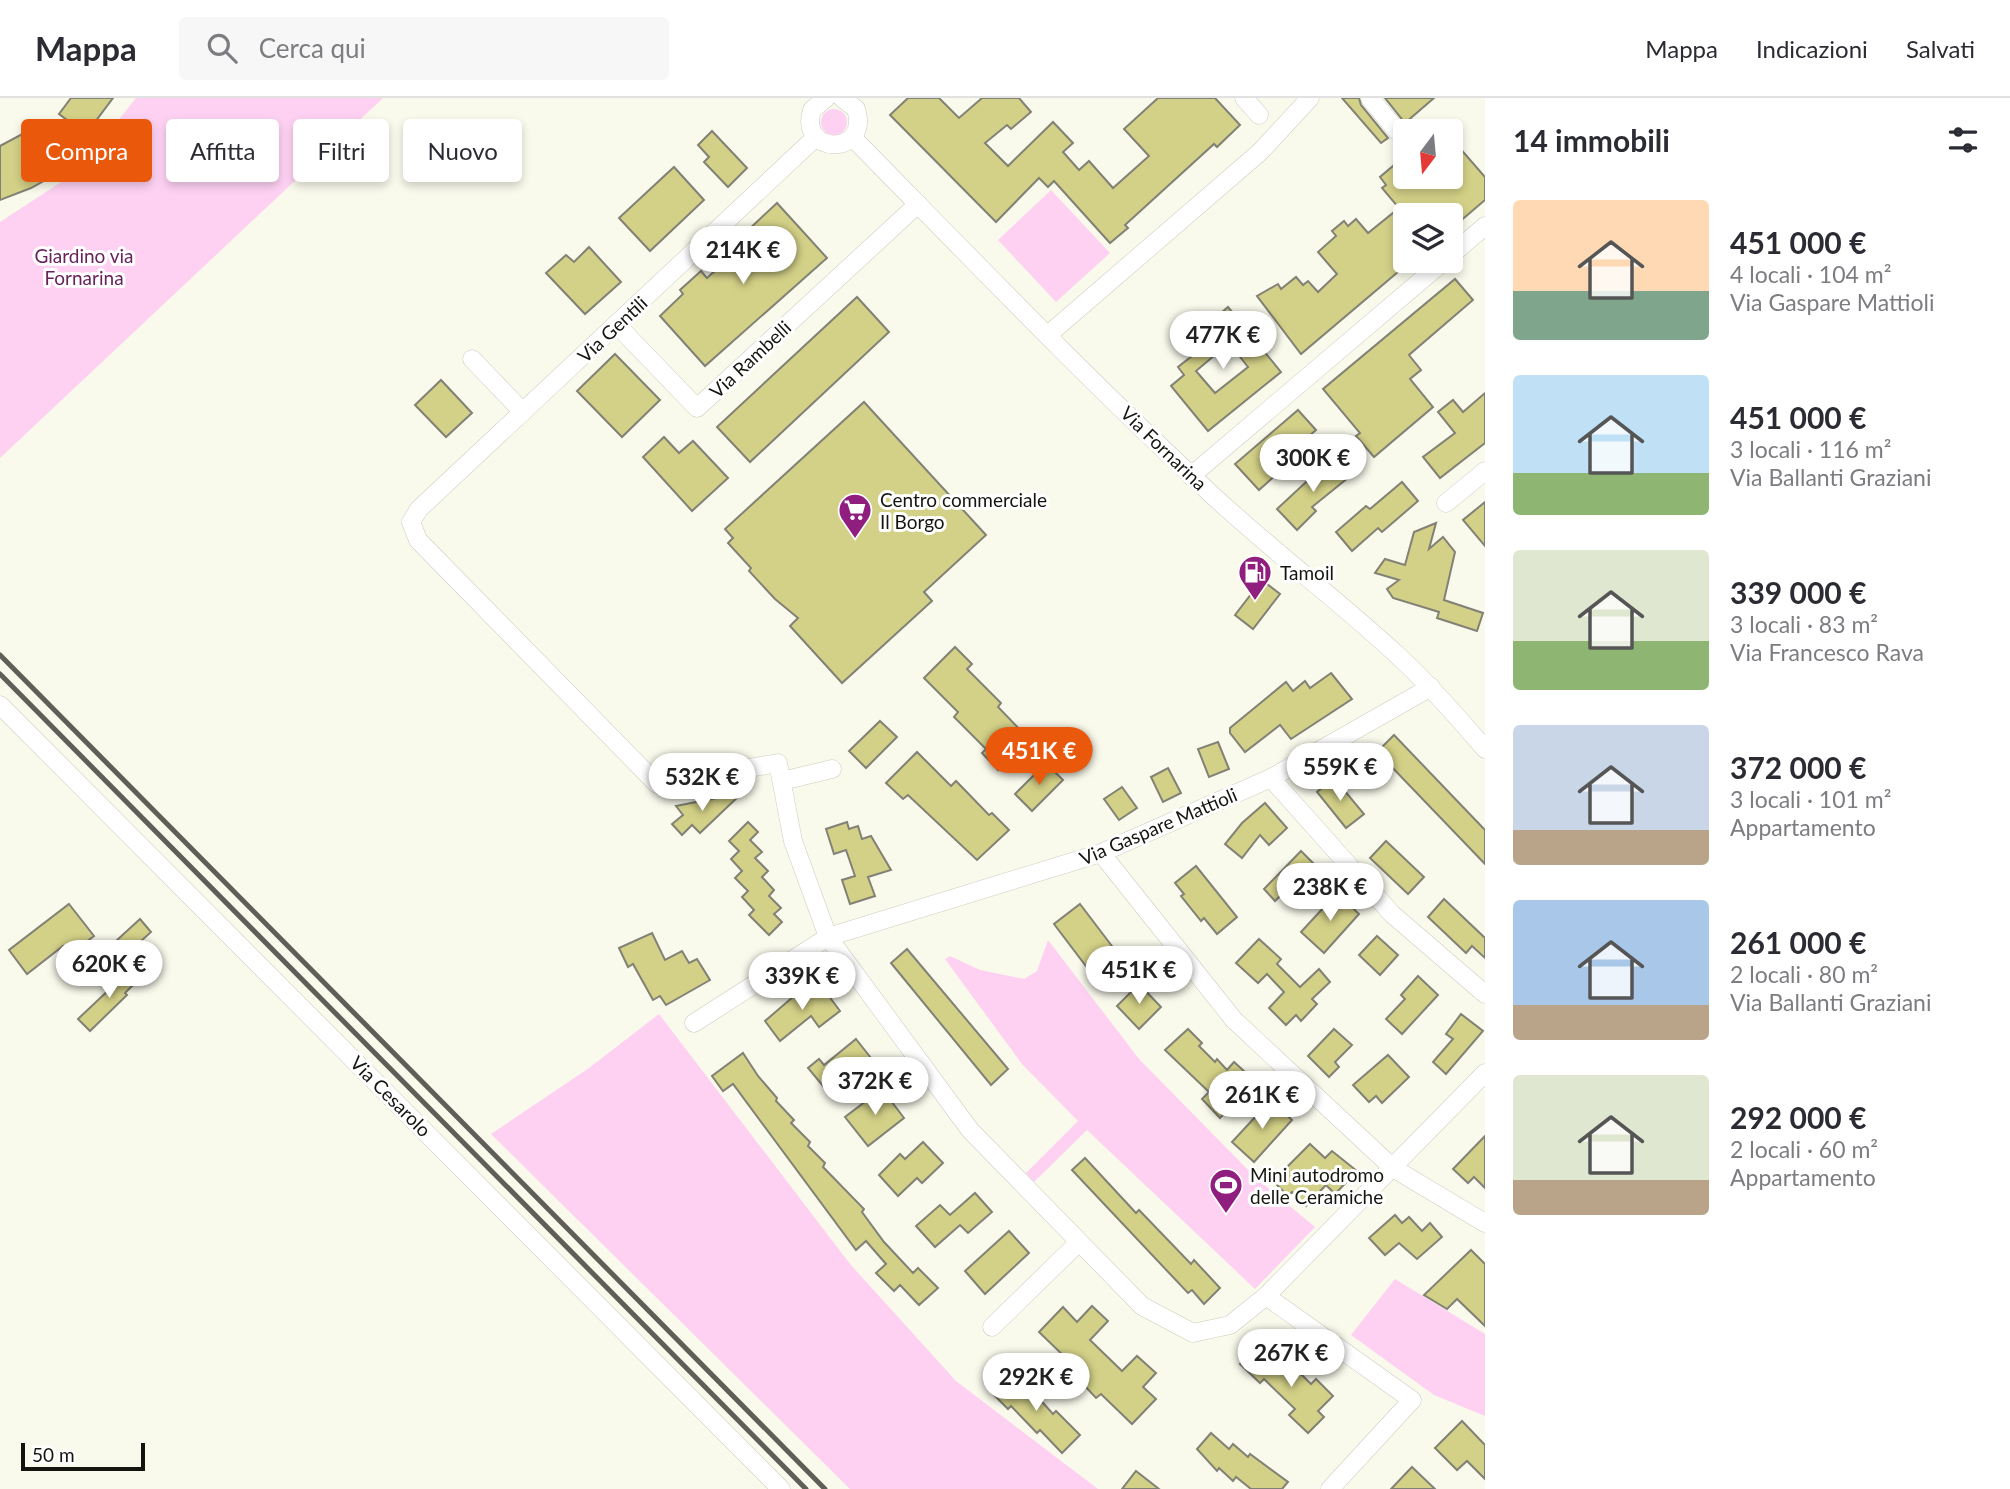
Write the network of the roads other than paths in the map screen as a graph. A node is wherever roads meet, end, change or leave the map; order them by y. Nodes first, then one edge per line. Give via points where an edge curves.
1 (1244, 98) edge
2 (1310, 98) edge
3 (1370, 98) edge
4 (818, 100) edge
5 (850, 100) edge
6 (1259, 115) dead end
7 (1393, 125) edge
8 (816, 137) junction
9 (852, 137) junction
10 (918, 204) junction
11 (1485, 226) edge
12 (1463, 245) edge
13 (1430, 273) edge
14 (617, 325) junction
15 (1049, 334) junction
16 (472, 359) dead end
17 (523, 412) junction
18 (1485, 471) edge
19 (1191, 476) junction
20 (1446, 503) dead end
21 (1431, 688) junction
22 (0, 705) edge
23 (1485, 749) edge
24 (832, 769) dead end
25 (780, 772) junction
26 (1271, 778) junction
27 (1101, 853) junction
28 (828, 937) junction
29 (1485, 994) edge
30 (694, 1023) dead end
31 (1485, 1073) edge
32 (1393, 1168) junction
33 (1485, 1223) edge
34 (1079, 1242) junction
35 (1266, 1296) junction
36 (992, 1327) dead end
37 (781, 1489) edge
38 (1330, 1489) edge

1 - 6 street
2 - 15 street via 1261,152
3 - 7 street
4 - 8 street via 810,124
5 - 9 street via 858,124
8 - 9 street via 838,145
8 - 14 street, Via Gentili
9 - 10 street, Via Fornarina
10 - 14 street, Via Rambelli via 697,408
10 - 15 street, Via Fornarina
11 - 12 street
13 - 19 street
14 - 17 street, Via Gentili
15 - 19 street, Via Fornarina
16 - 17 street
17 - 25 street, Via Gentili via 419,509 411,522 418,540 657,784
18 - 20 street
19 - 21 street, Via Fornarina
21 - 23 street, Via Fornarina
21 - 26 street, Via Gaspare Mattioli
22 - 37 street, Via Cesarolo
24 - 25 street
25 - 28 street via 793,841
26 - 27 street, Via Gaspare Mattioli
26 - 29 street via 1392,914
27 - 28 street, Via Gaspare Mattioli
27 - 32 street via 1234,1020
28 - 30 street, Via Gaspare Mattioli
28 - 34 street via 970,1130
31 - 32 street
32 - 33 street
32 - 35 street
34 - 35 street via 1142,1306 1193,1333 1230,1325
34 - 36 street
35 - 38 street via 1412,1400

